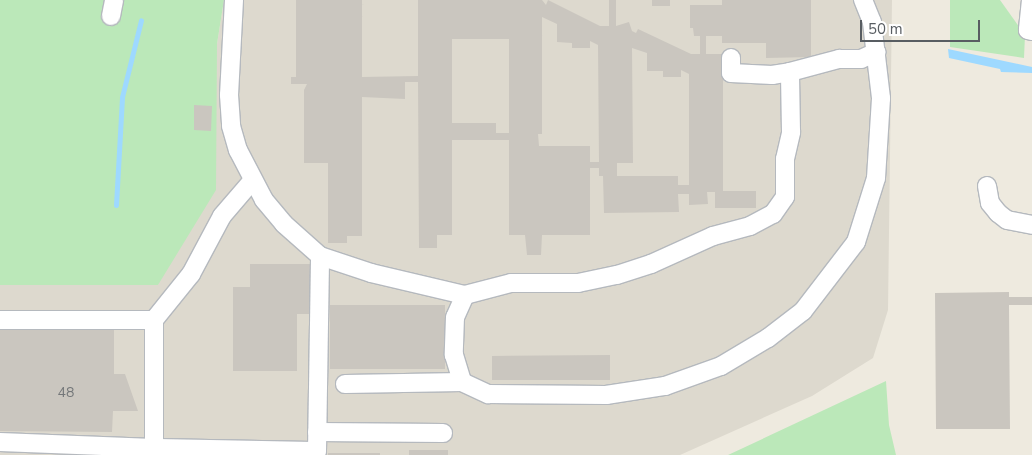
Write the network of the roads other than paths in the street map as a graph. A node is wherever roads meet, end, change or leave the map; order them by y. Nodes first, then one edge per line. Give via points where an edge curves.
1 (234, 0) edge
2 (863, 0) edge
3 (1031, 0) edge
4 (1030, 30) edge
5 (877, 52) junction
6 (731, 58) dead end
7 (790, 72) junction
8 (252, 181) junction
9 (987, 186) dead end
10 (1032, 225) edge
11 (320, 256) junction
12 (465, 295) junction
13 (0, 320) edge
14 (154, 320) junction
15 (462, 382) junction
16 (345, 384) dead end
17 (318, 432) junction
18 (443, 432) dead end
19 (0, 442) edge
20 (154, 448) junction

1 - 8 street via 229,95 231,126
2 - 5 street via 872,22
3 - 4 street
5 - 7 street via 861,59 839,59
5 - 15 street via 881,98 876,178 856,242 803,311 768,338 721,366 665,386 606,395 533,395 488,394
6 - 7 street via 731,73 772,75
7 - 12 street via 791,132 785,159 785,197 773,214 750,226 713,236 651,264 617,275 578,283 511,283
8 - 11 street via 284,224
8 - 14 street via 222,216 191,274
9 - 10 street via 990,203 998,213 1013,222
11 - 12 street via 371,273
11 - 17 street
12 - 15 street via 455,316 454,336 454,355
13 - 14 street
14 - 20 street
15 - 16 street
17 - 18 street
17 - 20 street via 317,451
19 - 20 street

